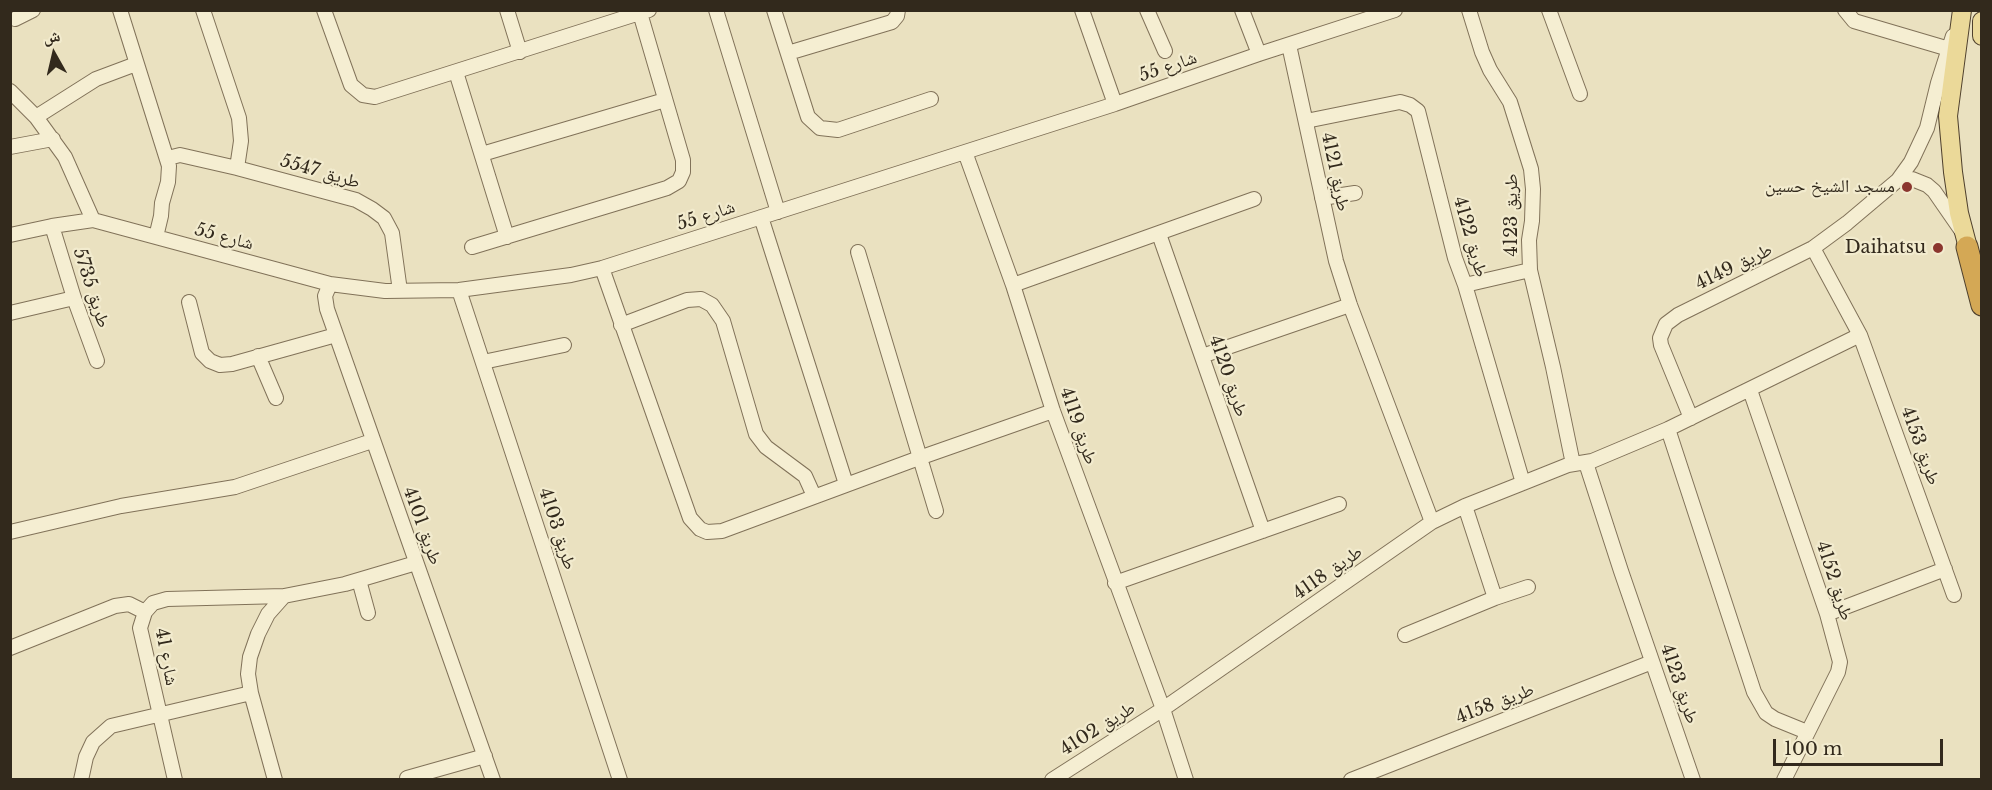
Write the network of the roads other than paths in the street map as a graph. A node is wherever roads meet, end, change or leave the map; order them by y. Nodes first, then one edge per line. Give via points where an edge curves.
1 (33, 10) edge
2 (120, 10) edge
3 (203, 10) edge
4 (507, 10) edge
5 (716, 10) edge
6 (774, 10) edge
7 (897, 10) edge
8 (1082, 10) edge
9 (1147, 10) edge
10 (1242, 10) edge
11 (1395, 10) edge
12 (1469, 10) edge
13 (1550, 10) edge
14 (330, 12) edge
15 (644, 12) edge
16 (1361, 15) edge
17 (609, 16) edge
18 (1849, 16) edge
19 (1960, 16) edge
20 (15, 19) dead end
21 (1982, 21) edge
22 (1982, 36) edge
23 (1289, 45) junction
24 (1949, 48) junction
25 (1165, 51) dead end
26 (520, 52) junction
27 (788, 53) junction
28 (1259, 54) junction
29 (136, 63) junction
30 (456, 72) junction
31 (10, 91) edge
32 (1580, 94) dead end
33 (931, 99) dead end
34 (666, 100) junction
35 (1115, 104) junction
36 (36, 117) junction
37 (1306, 122) junction
38 (53, 139) junction
39 (10, 147) edge
40 (965, 152) junction
41 (482, 154) junction
42 (168, 158) junction
43 (237, 168) junction
44 (1898, 180) junction
45 (1355, 193) dead end
46 (1322, 198) junction
47 (1254, 199) dead end
48 (778, 212) junction
49 (761, 217) junction
50 (93, 220) junction
51 (52, 226) junction
52 (1159, 234) junction
53 (10, 235) edge
54 (150, 236) junction
55 (507, 237) junction
56 (1966, 241) junction
57 (472, 247) dead end
58 (1813, 248) junction
59 (858, 252) dead end
60 (602, 268) junction
61 (1530, 270) junction
62 (330, 284) junction
63 (1013, 285) junction
64 (1465, 285) junction
65 (1982, 289) edge
66 (459, 290) junction
67 (400, 291) junction
68 (74, 298) junction
69 (189, 302) dead end
70 (1982, 304) edge
71 (1350, 305) junction
72 (10, 314) edge
73 (621, 325) junction
74 (336, 335) junction
75 (1860, 335) junction
76 (564, 345) dead end
77 (258, 356) junction
78 (1202, 356) junction
79 (98, 361) dead end
80 (483, 362) junction
81 (1750, 390) junction
82 (276, 398) dead end
83 (1053, 411) junction
84 (1691, 418) junction
85 (1668, 429) junction
86 (372, 441) junction
87 (919, 458) junction
88 (1580, 464) junction
89 (1523, 483) junction
90 (846, 484) junction
91 (814, 496) junction
92 (1339, 504) dead end
93 (1465, 506) junction
94 (936, 511) dead end
95 (1432, 522) junction
96 (1263, 531) junction
97 (10, 532) edge
98 (416, 562) junction
99 (1945, 569) junction
100 (359, 580) junction
101 (1115, 583) junction
102 (1528, 587) dead end
103 (284, 596) junction
104 (1954, 596) dead end
105 (1495, 598) junction
106 (145, 612) junction
107 (368, 613) dead end
108 (1827, 614) junction
109 (1405, 635) dead end
110 (10, 648) edge
111 (1652, 662) junction
112 (251, 693) junction
113 (1163, 709) junction
114 (159, 714) junction
115 (1807, 732) junction
116 (485, 756) junction
117 (408, 778) dead end
118 (81, 780) edge
119 (176, 780) edge
120 (274, 780) edge
121 (493, 780) edge
122 (620, 780) edge
123 (1052, 780) edge
124 (1186, 780) edge
125 (1351, 780) edge
126 (1693, 780) edge
127 (1784, 780) edge

1 - 20 street
2 - 29 street
3 - 43 street via 240,118
4 - 26 street
5 - 48 street
6 - 27 street
7 - 27 street via 892,22
8 - 35 street
9 - 25 street
10 - 28 street
11 - 16 street, شارع 55
12 - 61 street, طريق 4123 via 1490,70 1510,102 1531,169
13 - 32 street
14 - 30 street via 351,85 363,96 381,96
15 - 17 street
15 - 34 street
16 - 23 street, شارع 55
17 - 26 street
18 - 24 street
19 - 24 street, طريق 4149
19 - 56 main road via 1948,116 1953,172
21 - 22 main road
23 - 28 street, شارع 55
23 - 37 street, طريق 4121
24 - 44 street, طريق 4149 via 1927,128
26 - 30 street
27 - 33 street via 808,117 826,130 838,130
28 - 35 street, شارع 55
29 - 36 street via 96,80
29 - 42 street
30 - 41 street
31 - 36 street
34 - 41 street
34 - 55 street via 684,166 675,184
35 - 40 street, شارع 55
36 - 38 street
37 - 46 street, طريق 4121
37 - 64 street, طريق 4122 via 1400,102 1414,108 1422,121
38 - 39 street
38 - 50 street
40 - 48 street, شارع 55
40 - 63 street, طريق 4119
41 - 55 street
42 - 43 street, طريق 5547 via 185,156
42 - 54 street via 169,174
43 - 67 street, طريق 5547 via 356,200 384,218 392,233
44 - 56 street via 1920,180 1934,191
44 - 58 street, طريق 4149
45 - 46 street
46 - 71 street, طريق 4121
47 - 52 street
48 - 49 street, شارع 55
49 - 60 street, شارع 55
49 - 90 street
50 - 51 street, شارع 55
50 - 54 street, شارع 55
51 - 53 street, شارع 55
51 - 68 street, طريق 5735
52 - 63 street
52 - 78 street, طريق 4120
54 - 62 street, شارع 55
55 - 57 street
56 - 65 main road
56 - 70 highway
58 - 75 street, طريق 4153
58 - 84 street, طريق 4149 via 1665,324 1661,345
59 - 87 street
60 - 66 street, شارع 55 via 532,282
60 - 73 street
61 - 64 street
61 - 88 street, طريق 4123
62 - 67 street, شارع 55
62 - 74 street, طريق 4101 via 325,296
63 - 83 street, طريق 4119
64 - 89 street, طريق 4122
66 - 67 street, شارع 55
66 - 80 street, طريق 4103
68 - 72 street
68 - 79 street, طريق 5735
69 - 77 street via 202,352 210,361 226,365
71 - 78 street
71 - 95 street, طريق 4121
73 - 91 street via 687,300 700,299 712,304 723,321 756,434 766,447 802,473
73 - 91 street via 694,524 707,532 722,531
74 - 77 street
74 - 86 street, طريق 4101
75 - 81 street
75 - 99 street, طريق 4153
76 - 80 street
77 - 82 street
78 - 96 street, طريق 4120
80 - 122 street, طريق 4103
81 - 84 street
81 - 108 street, طريق 4152
83 - 87 street
83 - 101 street, طريق 4119
84 - 85 street
85 - 88 street
85 - 115 street via 1754,692 1766,713
86 - 97 street via 235,487 121,506
86 - 98 street, طريق 4101
87 - 90 street
87 - 94 street
88 - 89 street
88 - 111 street, طريق 4123
89 - 93 street, طريق 4118
90 - 91 street
92 - 96 street
93 - 95 street, طريق 4118
93 - 105 street
95 - 113 street, طريق 4118
96 - 101 street
98 - 100 street, شارع 41
98 - 116 street, طريق 4101
99 - 104 street, طريق 4153
99 - 108 street
100 - 103 street, شارع 41
100 - 107 street
101 - 113 street, طريق 4119
102 - 105 street
103 - 106 street, شارع 41 via 167,598 153,603
103 - 112 street via 268,614 254,645 248,674
105 - 109 street
106 - 110 street via 129,604 115,606
106 - 114 street, شارع 41 via 140,628
108 - 115 street, طريق 4152 via 1840,662
111 - 125 street, طريق 4158
111 - 126 street, طريق 4123
112 - 114 street
112 - 120 street
113 - 123 street, طريق 4102
113 - 124 street
114 - 118 street via 104,730 89,749
114 - 119 street, شارع 41
115 - 127 street, طريق 4152
116 - 117 street
116 - 121 street, طريق 4101

